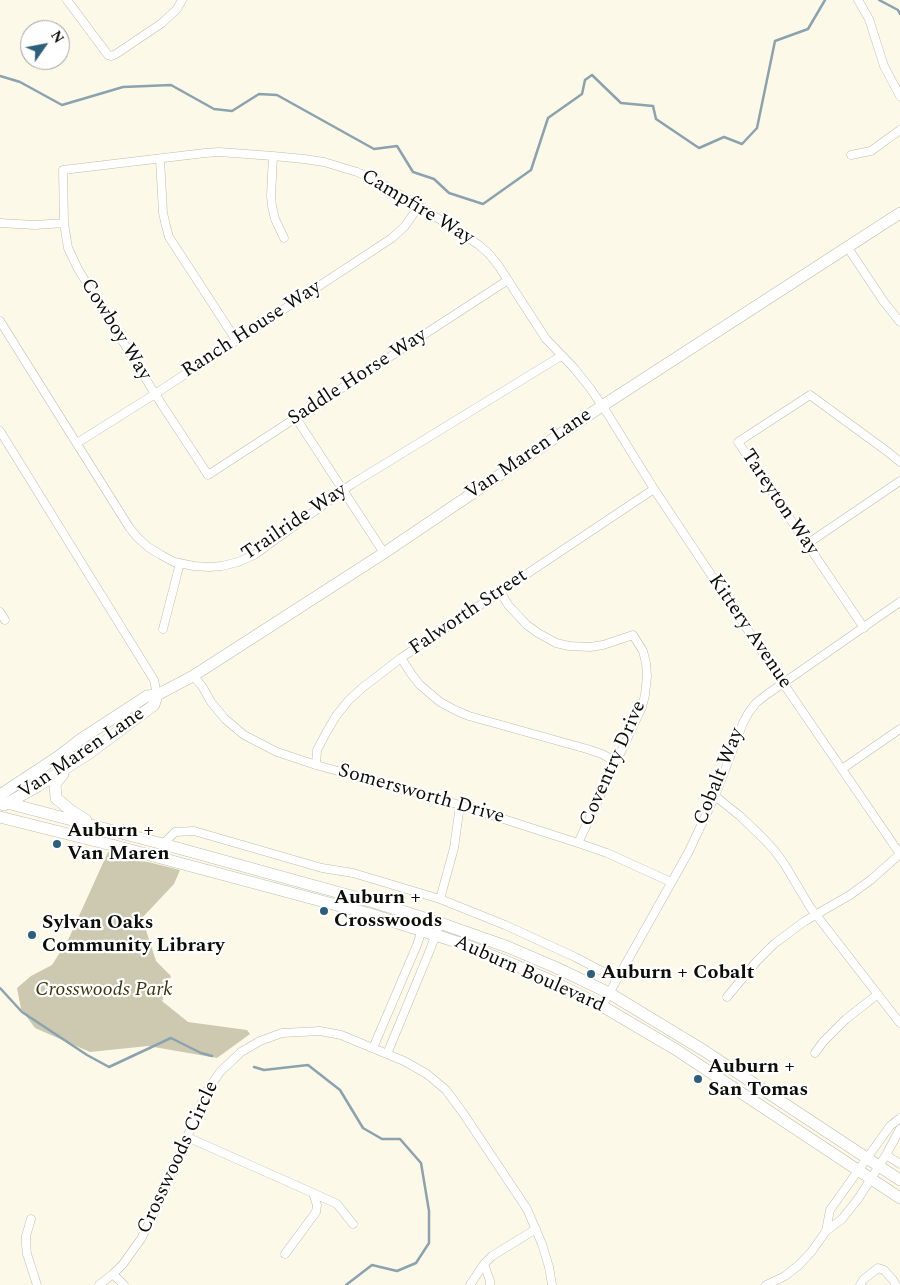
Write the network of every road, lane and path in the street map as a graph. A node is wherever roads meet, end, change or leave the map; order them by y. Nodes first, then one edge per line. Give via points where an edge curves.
1 (67, 0) edge
2 (182, 0) edge
3 (858, 0) edge
4 (900, 96) edge
5 (900, 130) edge
6 (852, 155) dead end
7 (273, 156) junction
8 (160, 159) junction
9 (63, 170) joint
10 (419, 206) junction
11 (900, 213) edge
12 (0, 223) edge
13 (64, 223) junction
14 (284, 238) dead end
15 (848, 248) junction
16 (508, 280) junction
17 (0, 321) edge
18 (900, 322) edge
19 (236, 340) junction
20 (561, 356) junction
21 (155, 394) junction
22 (602, 406) junction
23 (296, 418) junction
24 (0, 431) edge
25 (77, 443) junction
26 (900, 462) edge
27 (208, 475) joint
28 (900, 481) edge
29 (654, 489) junction
30 (344, 490) junction
31 (807, 544) junction
32 (384, 553) junction
33 (180, 563) junction
34 (500, 592) junction
35 (900, 602) edge
36 (0, 612) edge
37 (5, 620) dead end
38 (864, 628) junction
39 (162, 629) dead end
40 (401, 658) junction
41 (193, 676) junction
42 (783, 683) junction
43 (157, 695) junction
44 (111, 720) junction
45 (900, 729) edge
46 (88, 754) junction
47 (616, 762) junction
48 (316, 765) junction
49 (68, 767) junction
50 (842, 769) junction
51 (714, 796) junction
52 (2, 802) edge
53 (460, 805) junction
54 (0, 816) edge
55 (96, 826) junction
56 (578, 843) junction
57 (163, 844) junction
58 (900, 854) edge
59 (671, 882) junction
60 (440, 899) junction
61 (817, 914) junction
62 (426, 918) junction
63 (440, 923) junction
64 (422, 931) junction
65 (436, 935) junction
66 (617, 979) junction
67 (609, 993) junction
68 (878, 994) junction
69 (727, 997) dead end
70 (602, 1006) junction
71 (900, 1023) edge
72 (373, 1048) junction
73 (815, 1053) dead end
74 (387, 1054) junction
75 (900, 1118) edge
76 (900, 1129) edge
77 (187, 1137) junction
78 (886, 1155) junction
79 (867, 1159) junction
80 (900, 1164) edge
81 (878, 1166) junction
82 (859, 1170) junction
83 (871, 1178) junction
84 (900, 1180) edge
85 (313, 1193) junction
86 (900, 1198) edge
87 (31, 1219) dead end
88 (353, 1224) dead end
89 (536, 1229) junction
90 (826, 1231) junction
91 (285, 1254) dead end
92 (484, 1264) junction
93 (113, 1274) junction
94 (38, 1285) edge
95 (99, 1285) edge
96 (124, 1285) edge
97 (470, 1285) edge
98 (490, 1285) edge
99 (552, 1285) edge
100 (766, 1285) edge
101 (860, 1285) edge
102 (896, 1285) edge

1 - 2 street via 111,56 162,23
3 - 4 street via 870,19 884,66
5 - 6 street via 871,151
7 - 8 street, Campfire Way via 218,152
7 - 10 street, Campfire Way via 342,166 373,179
7 - 14 street via 272,206
8 - 9 street, Campfire Way
8 - 19 street via 163,213 169,236
9 - 13 street, Cowboy Way
10 - 16 street, Campfire Way via 480,245
10 - 19 street, Ranch House Way via 392,238
11 - 15 main road, Van Maren Lane
12 - 13 street
13 - 21 street, Cowboy Way via 68,248 78,269
15 - 18 street
15 - 22 main road, Van Maren Lane
16 - 20 street, Campfire Way via 546,339
16 - 23 street, Saddle Horse Way
17 - 25 street, Trailride Way
19 - 21 street, Ranch House Way
20 - 22 street, Campfire Way via 584,380
20 - 30 street, Trailride Way
21 - 25 street, Ranch House Way
21 - 27 street, Cowboy Way
22 - 29 street, Kittery Avenue
22 - 32 main road, Van Maren Lane
23 - 27 street, Saddle Horse Way
23 - 30 street
24 - 43 street via 154,680
25 - 33 street, Trailride Way via 137,537 161,556
26 - 31 street, Tareyton Way via 810,396 738,442
28 - 31 street
29 - 34 street, Falworth Street
29 - 42 street, Kittery Avenue
30 - 32 street
30 - 33 street, Trailride Way via 246,559 209,567
31 - 38 street, Tareyton Way
32 - 41 main road, Van Maren Lane
33 - 39 street
34 - 40 street, Falworth Street
34 - 47 street, Coventry Drive via 528,625 556,643 590,647 634,635 646,663 647,682 642,707
35 - 38 street, Cobalt Way
36 - 37 street
38 - 42 street, Cobalt Way
40 - 47 street via 420,685 457,711 587,749
40 - 48 street, Falworth Street via 362,688 342,709 317,750
41 - 43 main road, Van Maren Lane
41 - 48 street, Somersworth Drive via 225,719 244,735 276,752
42 - 50 street, Kittery Avenue
42 - 51 street, Cobalt Way via 749,712
43 - 44 main road, Van Maren Lane via 147,696
43 - 46 main road, Van Maren Lane via 154,705
44 - 46 main road via 110,730 88,747
44 - 52 main road, Van Maren Lane via 80,739
45 - 50 street
46 - 49 main road, Van Maren Lane
47 - 56 street, Coventry Drive
48 - 53 street, Somersworth Drive
49 - 52 main road, Van Maren Lane
49 - 55 main road via 55,784 56,798
50 - 58 street, Kittery Avenue
51 - 59 street, Cobalt Way
51 - 61 street via 740,816 775,851
52 - 55 main road, Auburn Boulevard
53 - 56 street, Somersworth Drive
53 - 60 street via 454,848
54 - 64 main road, Auburn Boulevard via 370,914
55 - 57 main road, Auburn Boulevard
56 - 59 street, Somersworth Drive
57 - 60 street via 175,832 194,832
57 - 62 main road, Auburn Boulevard
58 - 61 street via 850,896
59 - 66 street, Cobalt Way
60 - 66 street via 505,925
61 - 68 street
61 - 69 street via 774,944
62 - 63 main road, Auburn Boulevard
62 - 64 street
63 - 65 street
63 - 67 main road, Auburn Boulevard via 557,968
64 - 65 main road, Auburn Boulevard
64 - 72 street
65 - 70 main road, Auburn Boulevard via 517,966
65 - 74 street
66 - 67 street, Cobalt Way
67 - 70 street, Cobalt Way
67 - 79 main road, Auburn Boulevard via 703,1050
68 - 71 street
68 - 73 street via 846,1019
70 - 82 main road, Auburn Boulevard via 675,1049
72 - 74 street, Crosswoods Circle
72 - 77 street, Crosswoods Circle via 320,1031 282,1034 260,1041 241,1052 214,1079
74 - 89 street, Crosswoods Circle via 427,1074 446,1090 515,1190
75 - 79 street via 890,1126
76 - 78 street
77 - 85 street
77 - 93 street, Crosswoods Circle via 145,1232 133,1252
78 - 80 street
78 - 81 street
79 - 81 main road, Auburn Boulevard
79 - 82 street
81 - 83 street
81 - 84 main road, Auburn Boulevard
82 - 83 main road, Auburn Boulevard
82 - 90 street via 830,1210
83 - 86 main road, Auburn Boulevard
83 - 90 street via 842,1219
85 - 88 street via 337,1204
85 - 91 street via 316,1212
87 - 94 street via 26,1245
89 - 92 street
89 - 99 street, Crosswoods Circle
90 - 100 street via 799,1265
92 - 97 street
92 - 98 street
93 - 95 street, Crosswoods Circle
93 - 96 street
101 - 102 street via 878,1268 884,1270

